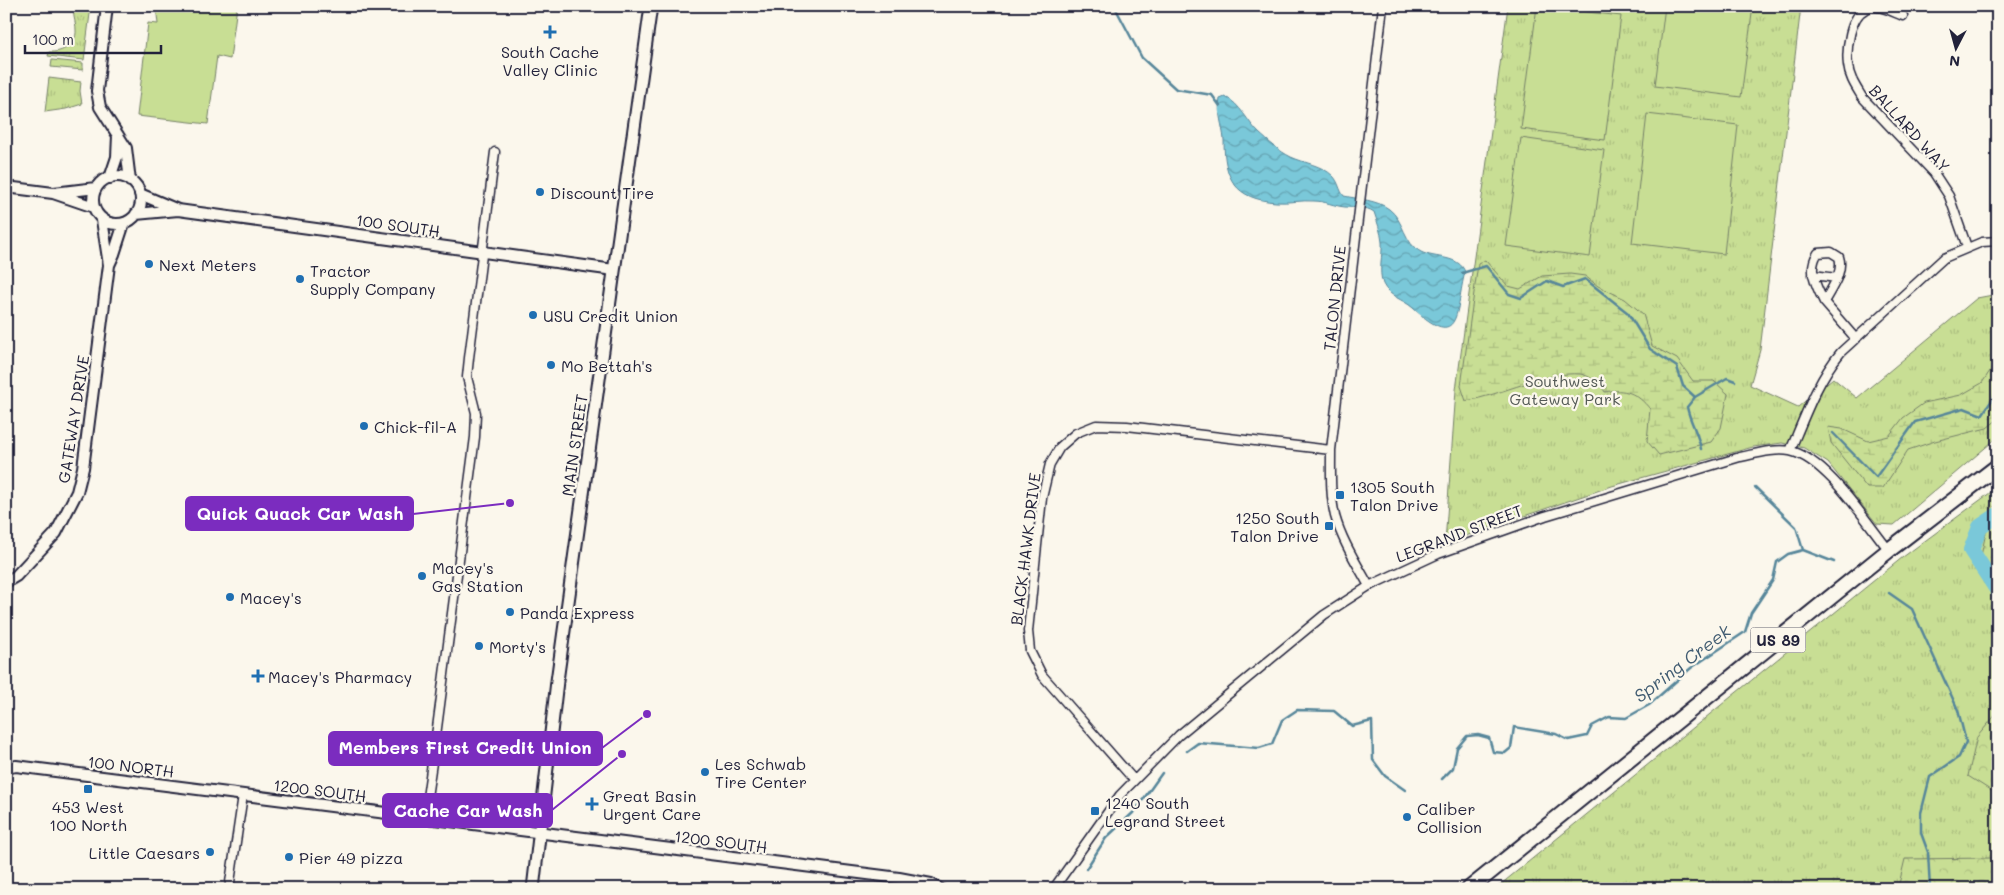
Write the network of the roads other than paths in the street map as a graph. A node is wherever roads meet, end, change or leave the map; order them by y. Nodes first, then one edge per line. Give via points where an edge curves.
1 (108, 6) edge
2 (651, 6) edge
3 (1383, 6) edge
4 (1903, 16) dead end
5 (118, 134) junction
6 (495, 152) dead end
7 (110, 178) junction
8 (130, 181) junction
9 (6, 187) edge
10 (96, 188) junction
11 (53, 193) junction
12 (140, 194) junction
13 (94, 207) junction
14 (178, 210) junction
15 (136, 214) junction
16 (102, 220) junction
17 (124, 223) junction
18 (1998, 241) edge
19 (1967, 247) junction
20 (482, 252) junction
21 (109, 265) junction
22 (614, 270) junction
23 (1813, 275) junction
24 (1837, 278) junction
25 (1824, 302) junction
26 (1856, 339) junction
27 (1331, 450) junction
28 (1790, 451) junction
29 (1998, 466) edge
30 (1889, 550) junction
31 (6, 582) edge
32 (1370, 586) junction
33 (9, 765) edge
34 (1134, 780) junction
35 (243, 795) junction
36 (424, 818) junction
37 (539, 833) junction
38 (229, 889) edge
39 (533, 889) edge
40 (940, 889) edge
41 (1055, 889) edge
42 (1469, 889) edge

1 - 5 street via 97,91 100,107
2 - 22 main road, MAIN STREET
3 - 27 street, TALON DRIVE
4 - 19 street, BALLARD WAY via 1883,8 1867,8 1856,16 1848,65 1853,83 1862,97 1934,173 1950,196
5 - 7 street via 117,157
5 - 8 street via 126,148
6 - 20 street
7 - 8 street
7 - 10 street
8 - 12 street
9 - 11 street
10 - 11 street
10 - 13 street
11 - 13 street
12 - 14 street, 100 SOUTH
12 - 15 street
13 - 16 street
14 - 15 street, 100 SOUTH
14 - 20 street, 100 SOUTH
15 - 17 street
16 - 17 street
16 - 21 street, GATEWAY DRIVE
17 - 21 street, GATEWAY DRIVE
18 - 19 street
19 - 26 street via 1944,258
20 - 22 street, 100 SOUTH
20 - 36 street via 467,377 476,413 474,437
21 - 31 street, GATEWAY DRIVE via 83,468 77,492 56,533 16,576
22 - 37 main road, MAIN STREET
23 - 24 street
23 - 24 street via 1818,253 1831,252 1839,257 1841,264
23 - 25 street
24 - 25 street
25 - 26 street
26 - 28 street via 1826,370
27 - 32 street, TALON DRIVE via 1335,515 1342,536
27 - 34 street, BLACK HAWK DRIVE via 1096,425 1076,432 1060,447 1050,464 1042,498 1028,615 1030,650 1042,675
28 - 30 street, LEGRAND STREET via 1813,462 1830,476
28 - 32 street, LEGRAND STREET via 1740,457 1545,516 1438,554
29 - 30 highway, US 89
30 - 42 highway, US 89
32 - 34 street, LEGRAND STREET via 1308,628 1179,735
33 - 35 street, 100 NORTH
34 - 41 street, LEGRAND STREET via 1120,795
35 - 36 street, 1200 SOUTH
35 - 38 street
36 - 37 street, 1200 SOUTH
37 - 39 main road, MAIN STREET
37 - 40 street, 1200 SOUTH via 899,878

